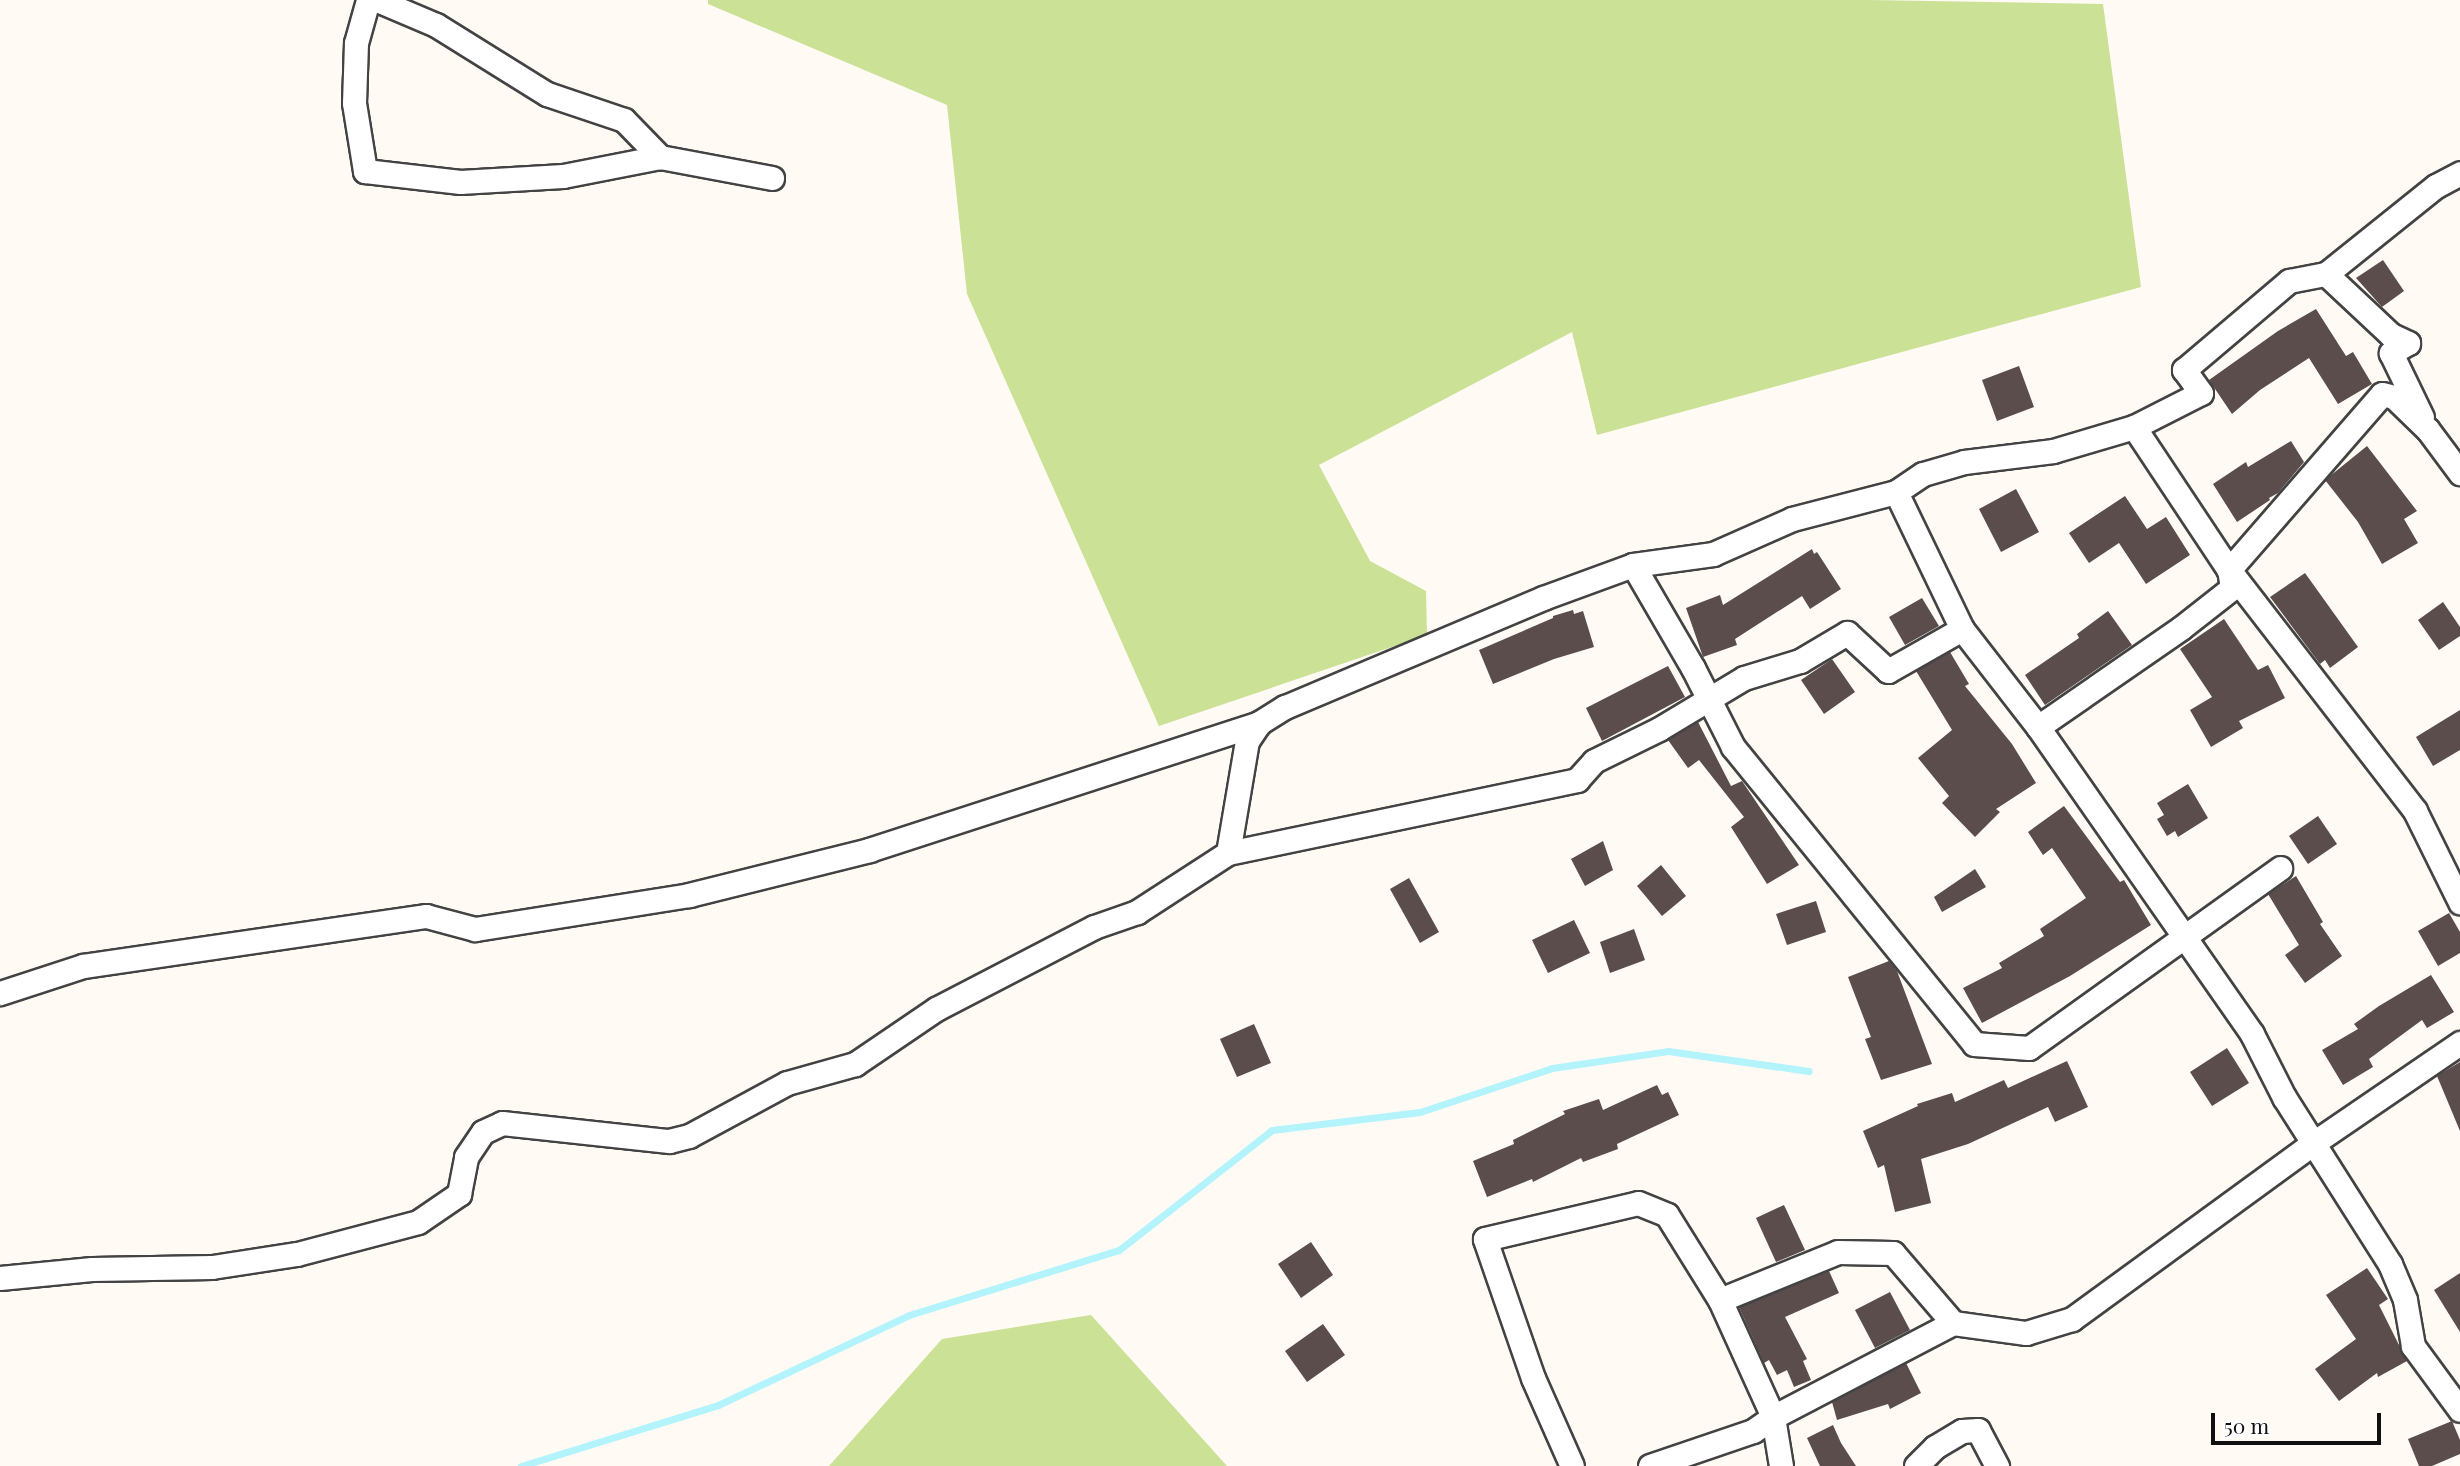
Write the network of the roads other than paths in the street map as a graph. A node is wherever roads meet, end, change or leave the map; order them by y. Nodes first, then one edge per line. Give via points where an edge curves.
1 (368, 0) edge
2 (377, 0) edge
3 (660, 158) junction
4 (2460, 173) edge
5 (772, 178) dead end
6 (2326, 274) junction
7 (2134, 428) junction
8 (2428, 430) junction
9 (2459, 468) edge
10 (1896, 492) junction
11 (1633, 565) junction
12 (2229, 570) junction
13 (1962, 629) junction
14 (1709, 699) junction
15 (1259, 723) junction
16 (2038, 727) junction
17 (1228, 853) junction
18 (2280, 868) dead end
19 (2460, 902) edge
20 (2185, 939) junction
21 (0, 993) edge
22 (2460, 1043) edge
23 (2315, 1142) junction
24 (0, 1278) edge
25 (1720, 1300) junction
26 (1953, 1323) junction
27 (2460, 1410) edge
28 (1773, 1417) junction
29 (1572, 1466) edge
30 (1650, 1466) edge
31 (1781, 1466) edge
32 (1916, 1466) edge
33 (1997, 1466) edge

1 - 3 street via 356,43 354,91 365,171 460,182 563,176
2 - 3 street via 436,25 547,94 624,120
3 - 5 street
4 - 6 street via 2436,186
6 - 7 street via 2289,281 2184,370 2201,393
6 - 8 street via 2391,335 2408,343 2392,353
7 - 10 street via 2053,451 1964,462 1923,474
7 - 12 street
8 - 9 street
8 - 12 street via 2394,397 2382,394
10 - 11 street via 1792,519 1713,554
10 - 13 street
11 - 14 street
11 - 15 street via 1457,634 1285,707
12 - 16 street via 2232,588
12 - 19 street via 2415,811
13 - 14 street via 1888,671 1847,633 1800,661 1744,678
13 - 16 street
14 - 17 street via 1594,761 1577,780
14 - 20 street via 1733,747 1974,1044 2029,1048
15 - 17 street via 1247,741
15 - 21 street via 869,850 689,895 475,929 426,916 83,966
16 - 20 street
17 - 24 street via 1138,912 1094,927 936,1009 855,1064 787,1083 689,1136 669,1141 502,1123 483,1132 466,1157 459,1194 418,1222 297,1254 212,1267 92,1269
18 - 20 street
20 - 23 street via 2252,1034 2284,1097
22 - 23 street
23 - 26 street via 2072,1318 2026,1334
23 - 27 street via 2390,1264 2405,1300 2413,1346
25 - 26 street via 1838,1252 1893,1253
25 - 28 street
25 - 29 street via 1667,1215 1638,1203 1485,1239 1533,1378
26 - 28 street
28 - 30 street via 1754,1431
28 - 31 street
32 - 33 street via 1935,1447 1962,1432 1978,1430

